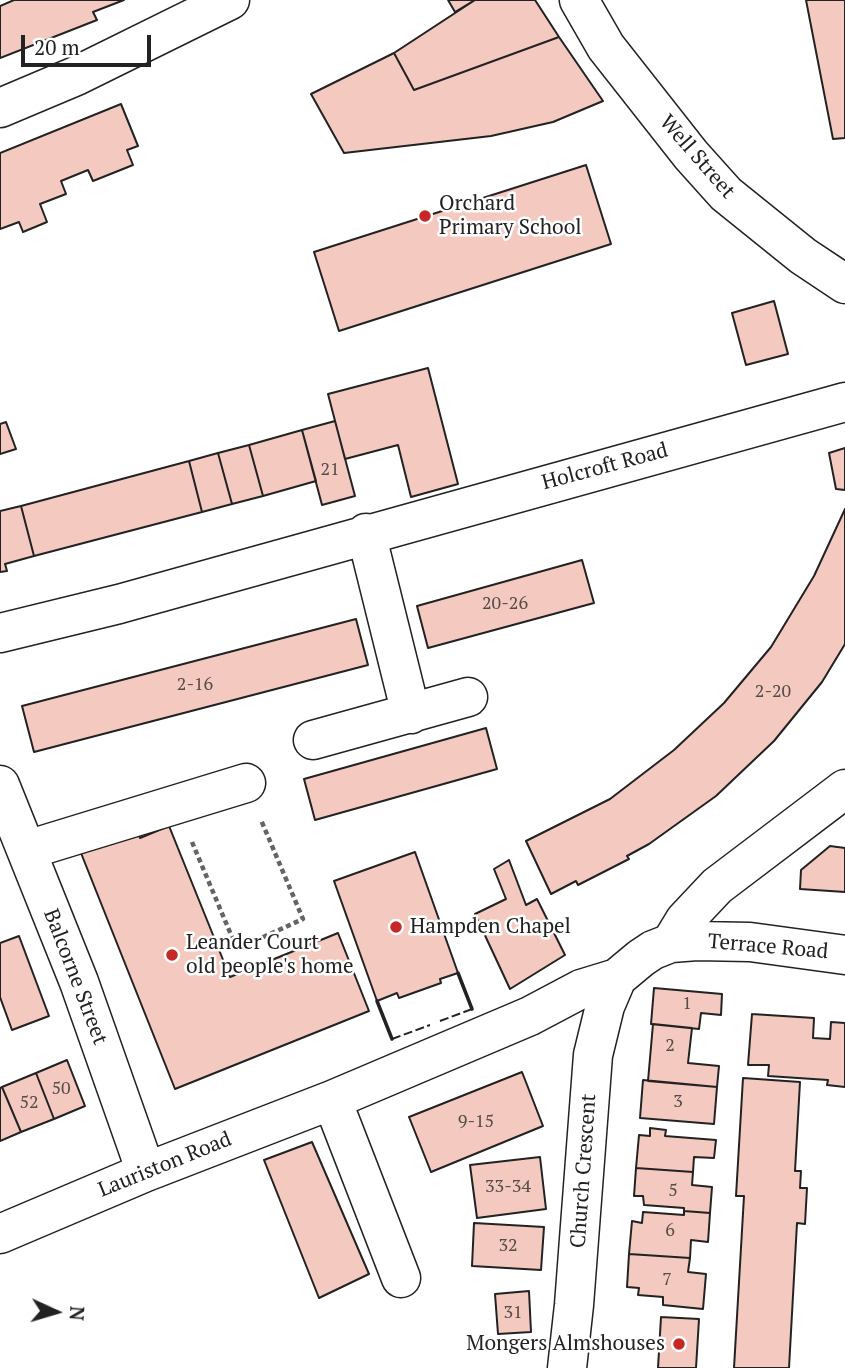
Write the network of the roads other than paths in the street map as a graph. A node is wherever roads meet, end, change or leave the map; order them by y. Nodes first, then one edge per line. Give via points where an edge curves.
1 (230, 0) edge
2 (579, 0) edge
3 (0, 108) edge
4 (845, 284) edge
5 (845, 402) edge
6 (366, 533) junction
7 (0, 634) edge
8 (468, 697) dead end
9 (411, 714) junction
10 (313, 740) dead end
11 (246, 783) road end
12 (0, 785) edge
13 (845, 789) edge
14 (27, 850) junction
15 (671, 943) junction
16 (845, 955) edge
17 (617, 978) junction
18 (530, 1016) junction
19 (593, 1055) junction
20 (332, 1100) junction
21 (146, 1171) junction
22 (0, 1234) edge
23 (401, 1278) dead end
24 (567, 1368) edge

1 - 3 street
2 - 4 street, Well Street via 606,47 726,194
5 - 6 street, Holcroft Road
6 - 7 street, Holcroft Road
6 - 9 street
8 - 9 street
9 - 10 street
11 - 14 street
12 - 14 street, Balcorne Street
13 - 15 street via 717,886 685,920
14 - 21 street, Balcorne Street
15 - 16 street, Terrace Road via 750,942
15 - 17 street, Terrace Road via 641,958
17 - 18 street, Lauriston Road via 581,989
17 - 19 street, Church Crescent
18 - 19 street via 569,1028 583,1038
18 - 20 street, Lauriston Road
19 - 24 street, Church Crescent
20 - 21 street, Lauriston Road
20 - 23 street
21 - 22 street, Lauriston Road

